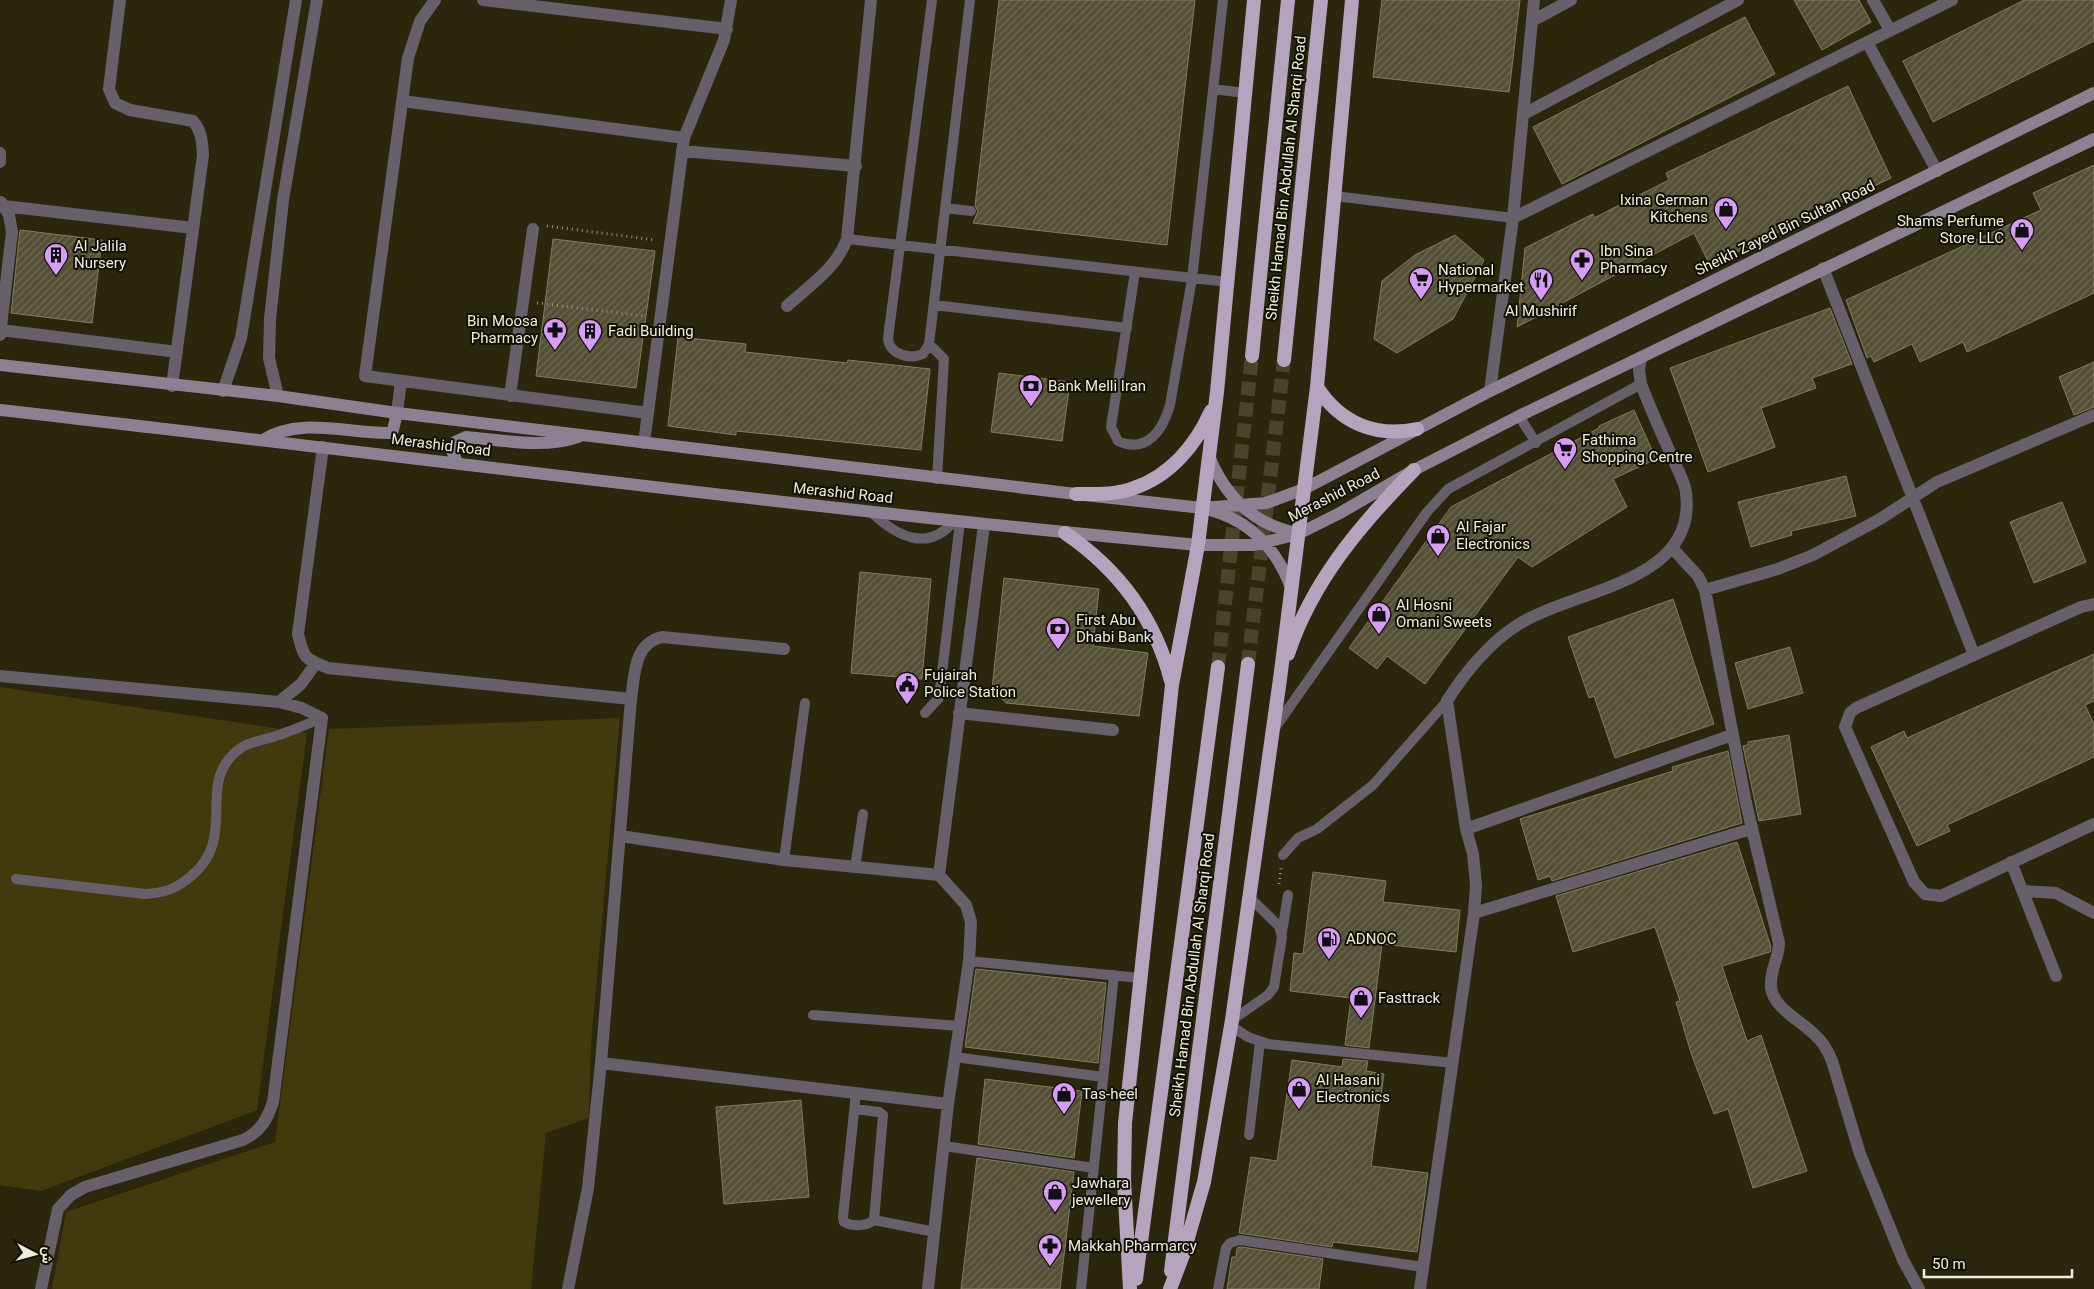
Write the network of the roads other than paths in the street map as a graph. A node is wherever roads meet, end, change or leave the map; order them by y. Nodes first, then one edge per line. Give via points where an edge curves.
1 (120, 0) edge
2 (296, 0) edge
3 (317, 0) edge
4 (435, 0) edge
5 (483, 0) edge
6 (731, 0) edge
7 (871, 0) edge
8 (932, 0) edge
9 (970, 0) edge
10 (1223, 0) edge
11 (1254, 0) edge
12 (1288, 0) edge
13 (1321, 0) edge
14 (1352, 0) edge
15 (1534, 0) edge
16 (1571, 0) edge
17 (1738, 0) edge
18 (1873, 0) edge
19 (1952, 0) edge
20 (1532, 21) junction
21 (727, 29) junction
22 (1890, 30) junction
23 (1867, 42) junction
24 (1213, 89) junction
25 (1245, 93) junction
26 (2094, 93) edge
27 (402, 101) junction
28 (1524, 114) junction
29 (2094, 139) edge
30 (683, 145) junction
31 (0, 153) edge
32 (0, 162) edge
33 (856, 166) junction
34 (1937, 171) junction
35 (1334, 196) junction
36 (2, 203) edge
37 (945, 208) junction
38 (971, 211) dead end
39 (1513, 218) junction
40 (193, 228) junction
41 (532, 229) road end
42 (847, 239) junction
43 (901, 246) junction
44 (940, 250) junction
45 (1823, 268) junction
46 (1135, 272) junction
47 (1192, 279) junction
48 (1228, 282) junction
49 (934, 305) junction
50 (787, 306) dead end
51 (1127, 328) junction
52 (1, 330) edge
53 (0, 335) edge
54 (929, 344) junction
55 (177, 352) junction
56 (1252, 356) tunnel mouth
57 (1641, 357) junction
58 (1284, 360) tunnel mouth
59 (0, 365) edge
60 (401, 381) junction
61 (1641, 384) junction
62 (172, 386) junction
63 (1317, 387) junction
64 (223, 391) junction
65 (1490, 391) junction
66 (1217, 392) junction
67 (278, 396) junction
68 (510, 396) junction
69 (0, 410) edge
70 (397, 413) junction
71 (648, 413) junction
72 (2094, 415) edge
73 (1519, 416) junction
74 (1417, 429) junction
75 (583, 436) junction
76 (263, 440) junction
77 (644, 443) junction
78 (1536, 443) junction
79 (323, 447) junction
80 (1209, 456) junction
81 (457, 463) junction
82 (1414, 470) junction
83 (937, 479) junction
84 (1304, 490) junction
85 (1076, 494) junction
86 (1911, 498) junction
87 (1240, 505) junction
88 (1202, 508) junction
89 (871, 512) junction
90 (957, 521) junction
91 (984, 525) junction
92 (1065, 533) junction
93 (1298, 534) junction
94 (1265, 542) junction
95 (1198, 545) junction
96 (1673, 549) junction
97 (1291, 588) junction
98 (1705, 590) junction
99 (2094, 604) edge
100 (784, 649) dead end
101 (1974, 655) junction
102 (316, 663) junction
103 (1248, 664) tunnel mouth
104 (1218, 667) tunnel mouth
105 (0, 676) edge
106 (1280, 679) junction
107 (1172, 685) junction
108 (631, 699) junction
109 (279, 702) junction
110 (1447, 702) junction
111 (805, 703) dead end
112 (924, 713) dead end
113 (959, 713) junction
114 (322, 718) junction
115 (1113, 730) dead end
116 (1272, 732) junction
117 (1732, 735) junction
118 (864, 814) dead end
119 (2094, 824) edge
120 (1466, 829) junction
121 (1751, 829) junction
122 (620, 836) junction
123 (1283, 855) road end
124 (784, 860) junction
125 (2011, 862) junction
126 (854, 868) junction
127 (939, 874) junction
128 (16, 878) dead end
129 (2023, 891) junction
130 (1288, 895) road end
131 (1249, 897) junction
132 (1474, 913) junction
133 (2094, 913) edge
134 (1282, 932) junction
135 (969, 961) junction
136 (1114, 975) junction
137 (2056, 976) dead end
138 (1140, 978) junction
139 (813, 1015) dead end
140 (1231, 1023) junction
141 (960, 1026) junction
142 (1260, 1042) junction
143 (955, 1057) junction
144 (601, 1063) junction
145 (1452, 1064) junction
146 (1103, 1076) junction
147 (856, 1094) junction
148 (948, 1104) junction
149 (855, 1109) junction
150 (1249, 1135) dead end
151 (944, 1146) junction
152 (1094, 1168) junction
153 (874, 1220) junction
154 (935, 1232) junction
155 (1423, 1268) junction
156 (41, 1289) edge
157 (568, 1289) edge
158 (928, 1289) edge
159 (1081, 1289) edge
160 (1130, 1289) edge
161 (1134, 1289) edge
162 (1169, 1289) edge
163 (1218, 1289) edge
164 (1420, 1289) edge
165 (1919, 1289) edge

1 - 40 street via 110,95 122,107 186,118 200,129 203,155
2 - 64 street via 241,338
3 - 67 street via 283,200 270,319 269,358
4 - 27 street via 420,21 408,58
5 - 21 street
6 - 21 street
7 - 33 street
8 - 43 lane
9 - 37 lane
10 - 24 lane
11 - 25 highway
12 - 56 highway, Sheikh Hamad Bin Abdullah Al Sharqi Road
13 - 58 highway, Sheikh Hamad Bin Abdullah Al Sharqi Road
14 - 35 highway
15 - 20 street
16 - 20 street
17 - 28 street
18 - 22 street
19 - 22 street
20 - 28 street
21 - 30 street
22 - 23 street
23 - 34 street
23 - 39 street
24 - 25 lane
24 - 47 lane
25 - 48 highway
26 - 34 main road, Sheikh Zayed Bin Sultan Road
27 - 30 street
27 - 60 street via 365,376
28 - 39 street
29 - 45 main road
30 - 33 street
30 - 71 street
31 - 32 street
33 - 42 street
34 - 65 main road, Sheikh Zayed Bin Sultan Road
35 - 39 lane
35 - 63 highway
36 - 40 street
36 - 52 street via 9,215 12,232
37 - 38 lane
37 - 44 lane
39 - 65 street
40 - 55 street
41 - 68 street
42 - 43 lane
42 - 50 street via 841,256 830,270
43 - 44 lane
43 - 54 lane via 888,343 895,352 914,356 923,354
44 - 46 lane
44 - 49 lane
45 - 57 main road
45 - 86 street
46 - 47 lane
46 - 51 lane
47 - 48 lane
47 - 51 lane via 1166,420 1149,441 1139,445 1118,441 1111,428
48 - 66 highway
49 - 51 lane
49 - 54 lane
52 - 53 street
52 - 55 street
54 - 83 lane via 944,359
55 - 62 street
57 - 61 street
57 - 73 main road, Merashid Road
59 - 62 main road, Merashid Road
60 - 68 street
60 - 70 street
61 - 78 lane
61 - 96 street via 1686,490 1688,511 1685,527
62 - 64 main road, Merashid Road
63 - 74 highway via 1335,410 1360,426 1388,432
63 - 84 highway
64 - 67 main road, Merashid Road
65 - 74 main road, Merashid Road
66 - 80 highway
66 - 85 highway via 1197,438 1165,471 1133,489
67 - 70 main road, Merashid Road
68 - 71 street
69 - 76 main road, Merashid Road
70 - 75 main road, Merashid Road
70 - 76 main road via 390,433 307,427 274,433
71 - 77 street
72 - 86 street via 1937,482
73 - 78 lane
73 - 82 main road, Merashid Road
74 - 84 main road, Merashid Road
75 - 77 main road, Merashid Road
75 - 81 main road via 538,444 466,437 455,442 452,450
76 - 79 main road, Merashid Road
77 - 83 main road, Merashid Road
78 - 116 lane via 1448,489 1427,512
79 - 81 main road, Merashid Road
79 - 102 street via 298,634 303,654
80 - 87 main road via 1222,483
80 - 88 highway
81 - 89 main road, Merashid Road
82 - 93 main road, Merashid Road
82 - 106 highway via 1366,520 1330,569 1301,622
83 - 85 main road, Merashid Road
84 - 87 main road, Merashid Road via 1266,503
84 - 93 highway
85 - 88 main road, Merashid Road
86 - 98 street via 1813,555 1769,572
86 - 101 street
87 - 88 main road, Merashid Road
87 - 93 main road via 1273,526
88 - 94 main road via 1236,520
88 - 95 highway
89 - 90 main road, Merashid Road
89 - 90 lane via 887,528 918,538 934,538 945,533
90 - 91 main road, Merashid Road
90 - 112 lane via 940,698
91 - 92 main road, Merashid Road
91 - 113 street
92 - 95 main road, Merashid Road
92 - 107 highway via 1103,562 1130,592 1158,640
93 - 94 main road, Merashid Road
93 - 97 highway
94 - 95 main road, Merashid Road
94 - 97 main road via 1285,571
95 - 107 highway
96 - 98 street via 1698,576
96 - 110 street via 1645,570 1590,595 1538,613 1514,627 1474,664
97 - 106 highway
98 - 117 street
99 - 101 street
100 - 108 street via 662,637 651,639 643,646 638,659
101 - 125 street via 1856,708 1850,713 1845,727 1918,889 1925,894 1941,896
102 - 108 street via 328,668
102 - 109 street via 301,684
103 - 162 highway, Sheikh Hamad Bin Abdullah Al Sharqi Road
104 - 161 highway, Sheikh Hamad Bin Abdullah Al Sharqi Road
105 - 109 street
106 - 116 highway
107 - 138 highway
108 - 122 street
109 - 114 street
110 - 120 street
110 - 123 lane via 1373,786 1317,829 1298,838
111 - 124 lane
113 - 115 street
113 - 127 street
114 - 128 lane via 276,736 250,742 230,757 219,772 217,832 211,852 200,869 177,887 145,894
114 - 156 street via 273,1102 268,1119 257,1133 243,1140 85,1187 71,1195 58,1209
116 - 131 highway
117 - 120 street
117 - 121 street
118 - 126 lane
119 - 125 street
120 - 132 street via 1476,885
121 - 132 street
121 - 165 street via 1779,943 1771,990 1778,1002 1826,1048 1860,1154 1903,1260
122 - 124 street
122 - 144 street
124 - 126 street
125 - 129 street
126 - 127 street
127 - 135 street via 966,905 971,922
129 - 133 street via 2056,893
129 - 137 street
130 - 134 lane
131 - 134 lane
131 - 140 highway
132 - 145 street
134 - 140 lane via 1274,988
135 - 136 lane
135 - 141 street
136 - 138 lane
136 - 146 lane
138 - 160 highway via 1124,1151
139 - 141 lane
140 - 142 lane
140 - 162 highway via 1204,1182
141 - 143 street
142 - 145 lane
142 - 150 lane
143 - 146 lane
143 - 148 street
144 - 147 street
144 - 157 street via 588,1188
145 - 155 street
146 - 152 lane
147 - 148 street
147 - 149 lane
148 - 151 street
149 - 153 lane via 883,1115
149 - 153 lane via 843,1217 844,1222 850,1225 869,1224
151 - 152 lane
151 - 154 street
152 - 159 lane
153 - 154 lane
154 - 158 street
155 - 163 lane via 1240,1240 1226,1248
155 - 164 street

